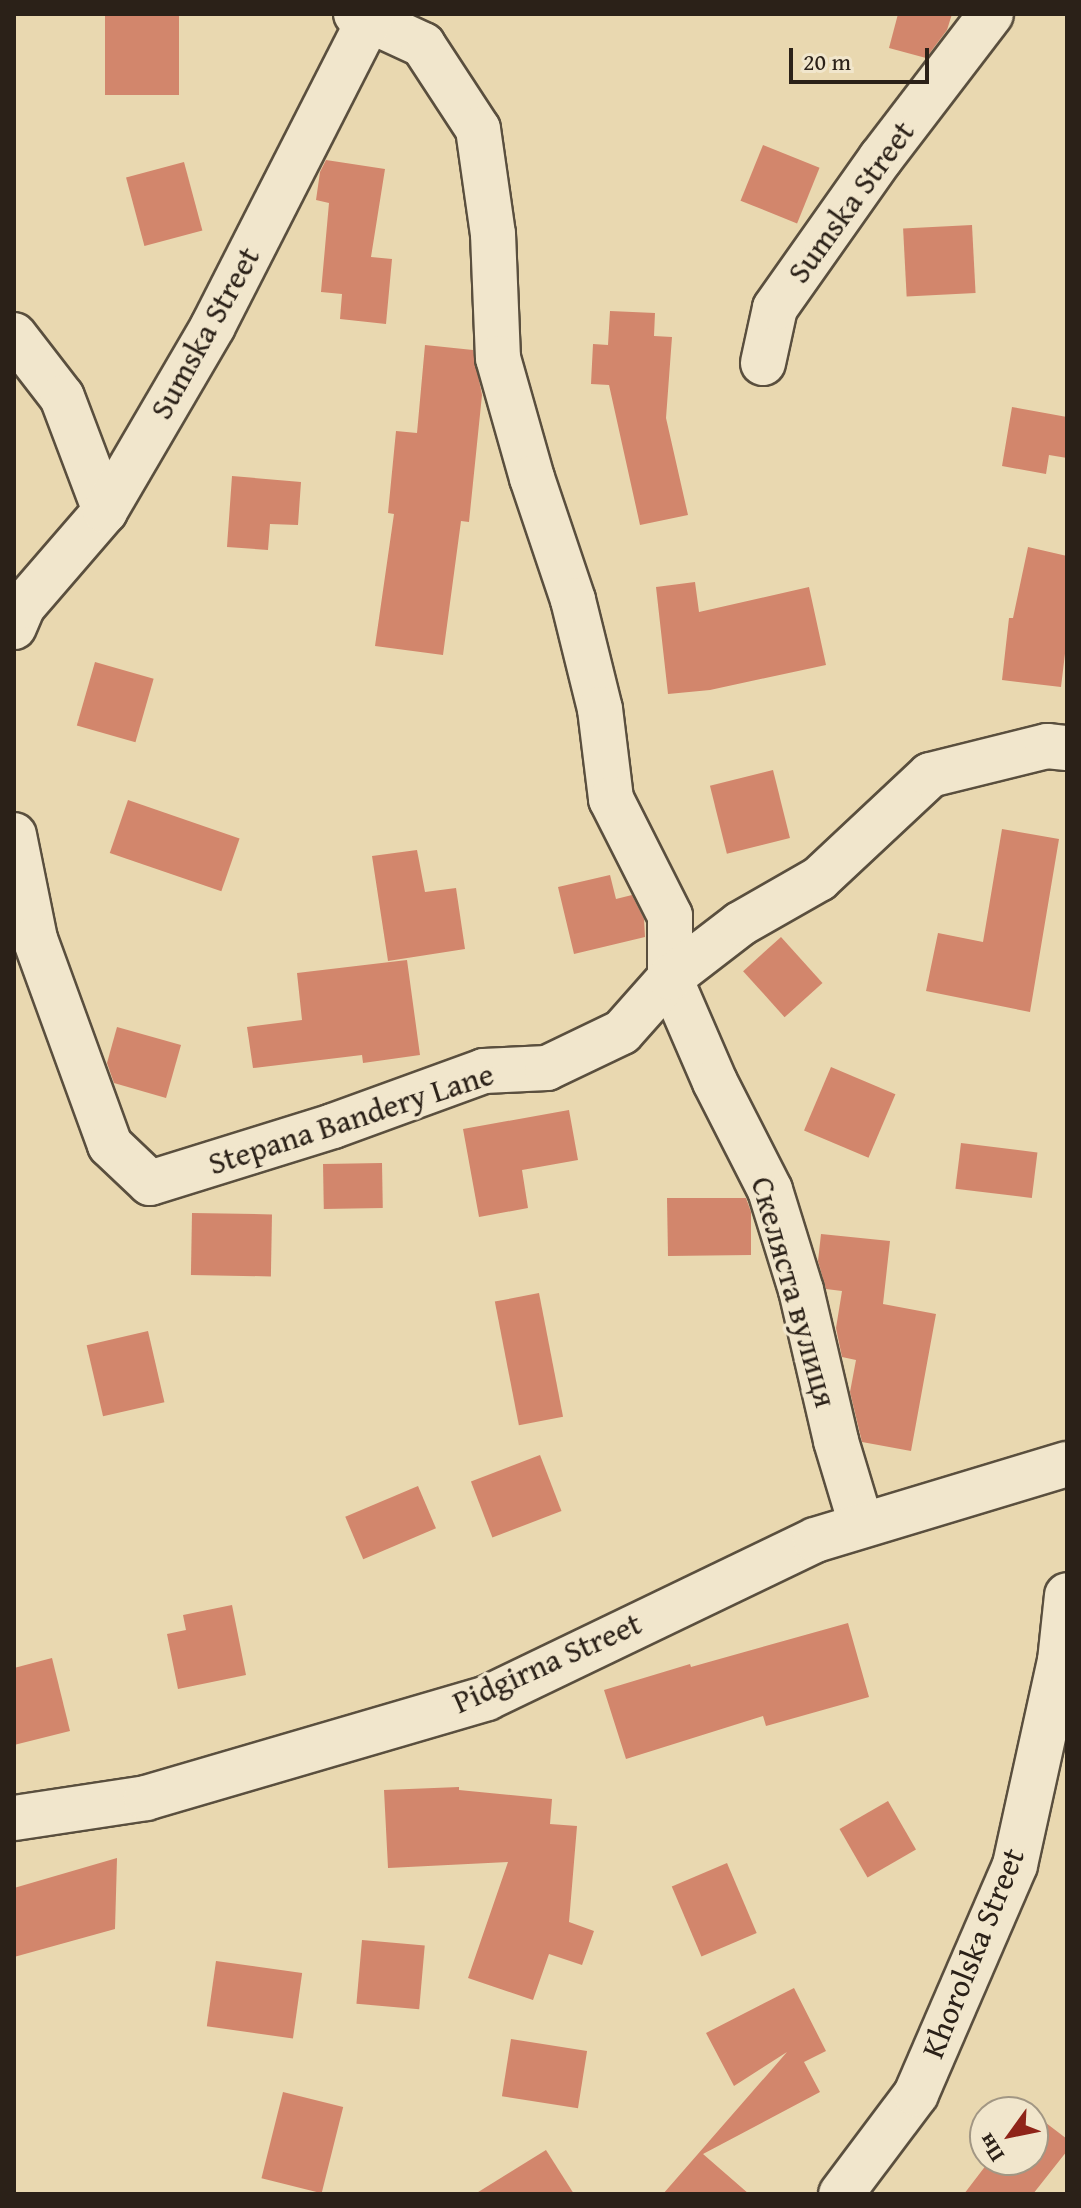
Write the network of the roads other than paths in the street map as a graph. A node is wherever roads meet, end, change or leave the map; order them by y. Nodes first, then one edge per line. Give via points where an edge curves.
1 (991, 14) edge
2 (365, 16) edge
3 (14, 335) edge
4 (763, 363) dead end
5 (105, 511) junction
6 (14, 627) edge
7 (1067, 748) edge
8 (14, 835) edge
9 (670, 978) junction
10 (1067, 1464) edge
11 (861, 1524) junction
12 (1067, 1595) edge
13 (14, 1818) edge
14 (841, 2194) edge

1 - 4 street, Sumska Street via 775,308
2 - 5 street, Sumska Street via 213,326
2 - 9 street via 423,45 478,129 493,234 498,358 573,600 600,709 611,799 670,916
3 - 5 street via 62,397
5 - 6 street, Sumska Street via 23,606
7 - 9 street, Stepana Bandery Lane via 1047,746 930,775 819,879 740,924
8 - 9 street, Stepana Bandery Lane via 35,939 110,1145 150,1183 333,1126 484,1071 547,1068 622,1032
9 - 11 street, Скеляста вулиця via 770,1190
10 - 11 street, Pidgirna Street
11 - 13 street, Pidgirna Street via 682,1601 487,1698 146,1798
12 - 14 street, Khorolska Street via 1060,1661 1015,1865 916,2094

